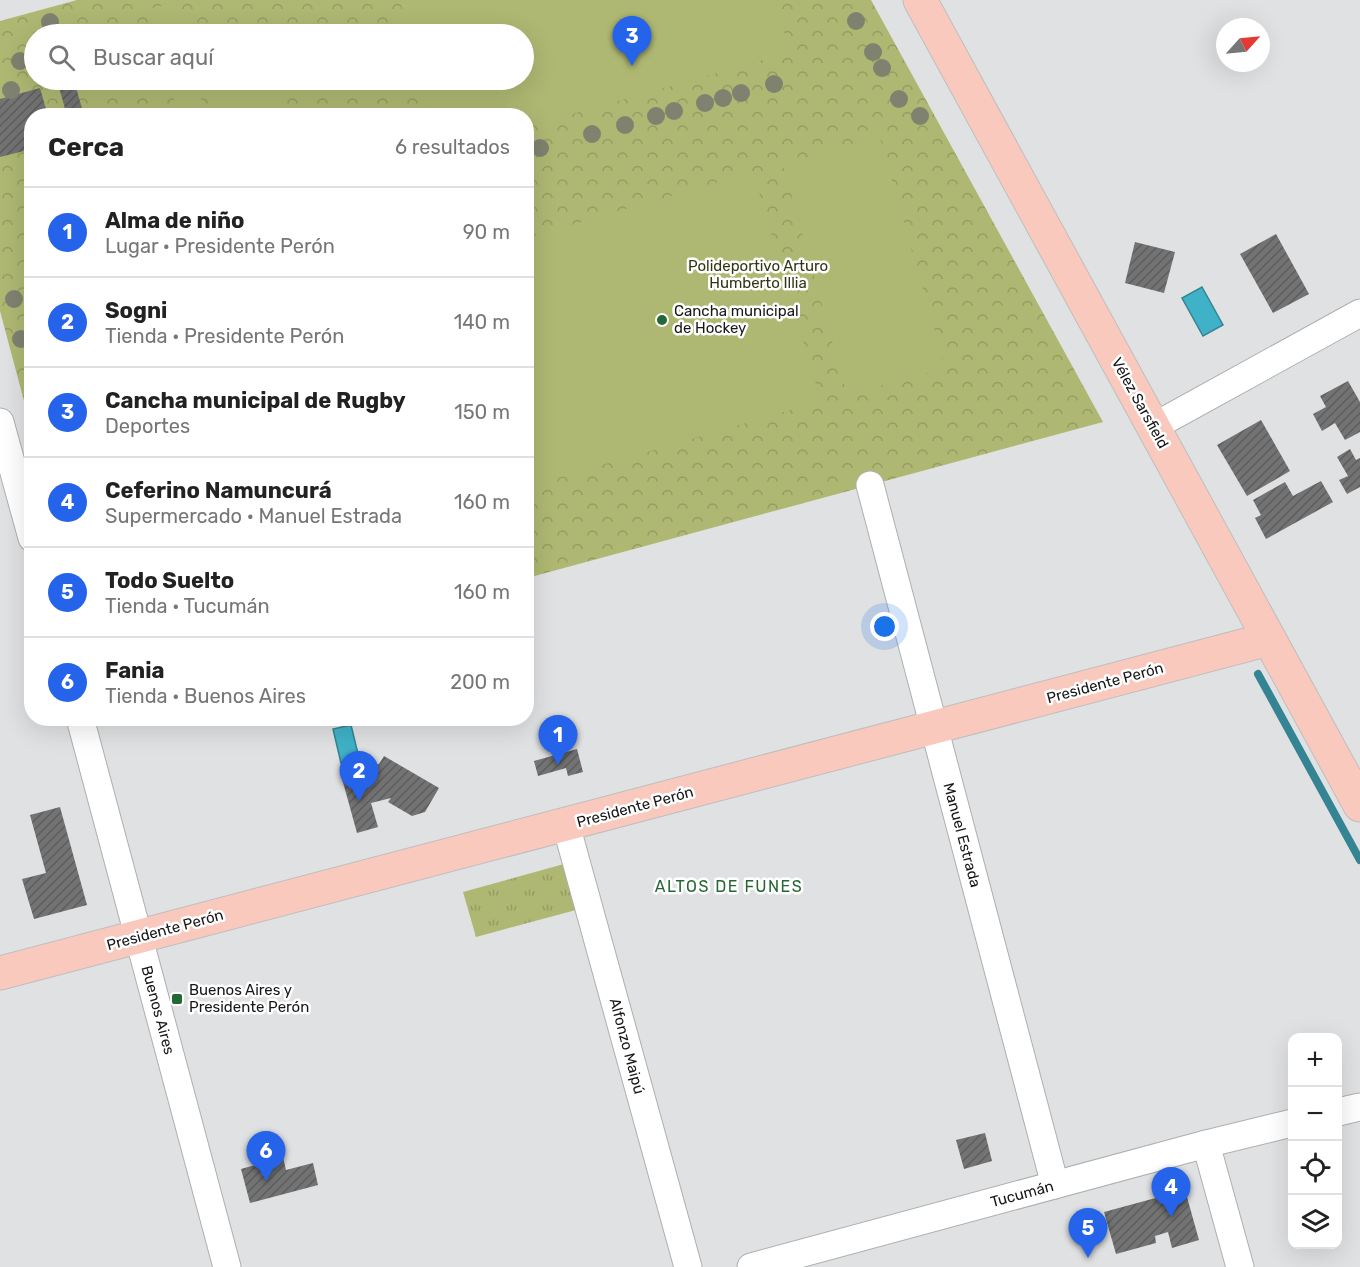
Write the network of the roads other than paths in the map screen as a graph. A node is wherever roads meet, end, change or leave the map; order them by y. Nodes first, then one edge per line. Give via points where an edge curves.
1 (920, 0) edge
2 (1360, 313) edge
3 (0, 422) edge
4 (1154, 428) junction
5 (7, 479) edge
6 (870, 485) dead end
7 (24, 519) edge
8 (1269, 639) junction
9 (82, 726) edge
10 (933, 728) junction
11 (1360, 805) edge
12 (566, 825) junction
13 (139, 937) junction
14 (0, 973) edge
15 (1360, 1107) edge
16 (1342, 1111) edge
17 (1288, 1124) edge
18 (1206, 1144) junction
19 (1055, 1185) junction
20 (227, 1267) edge
21 (688, 1267) edge
22 (751, 1267) edge
23 (1240, 1267) edge

1 - 4 main road, Vélez Sarsfield
2 - 4 street
3 - 5 street
4 - 8 main road, Vélez Sarsfield
5 - 7 street
6 - 10 street, Manuel Estrada
8 - 10 main road, Presidente Perón
8 - 11 main road, Vélez Sarsfield
9 - 13 street, Buenos Aires
10 - 12 main road, Presidente Perón
10 - 19 street, Manuel Estrada
12 - 13 main road, Presidente Perón
12 - 21 street, Alfonzo Maipú
13 - 14 main road, Presidente Perón
13 - 20 street, Buenos Aires
15 - 16 street
17 - 18 street, Tucumán
18 - 19 street, Tucumán
18 - 23 street
19 - 22 street, Tucumán

